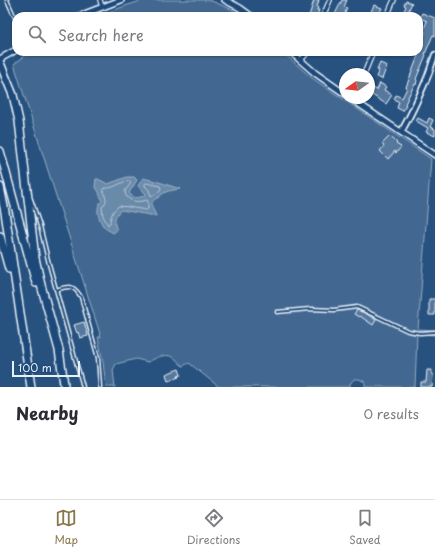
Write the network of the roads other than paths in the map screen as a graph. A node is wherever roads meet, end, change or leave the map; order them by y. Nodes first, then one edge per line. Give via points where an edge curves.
1 (7, 0) edge
2 (100, 0) edge
3 (121, 0) edge
4 (225, 0) edge
5 (330, 0) edge
6 (394, 0) edge
7 (102, 7) junction
8 (12, 12) edge
9 (89, 12) edge
10 (246, 12) edge
11 (325, 12) edge
12 (389, 12) edge
13 (12, 52) edge
14 (435, 55) edge
15 (295, 56) edge
16 (304, 56) edge
17 (371, 56) edge
18 (0, 59) edge
19 (300, 61) junction
20 (0, 63) edge
21 (366, 68) edge
22 (339, 90) edge
23 (360, 104) edge
24 (400, 132) junction
25 (0, 151) edge
26 (435, 155) edge
27 (27, 186) junction
28 (0, 187) edge
29 (0, 236) edge
30 (56, 290) junction
31 (277, 312) dead end
32 (435, 332) edge
33 (65, 386) edge
34 (29, 387) edge
35 (83, 387) edge
36 (100, 387) edge

1 - 8 lane
2 - 7 street
3 - 7 main road
4 - 10 main road
5 - 11 street
6 - 12 street
7 - 9 main road
13 - 18 main road
14 - 24 street via 415,105
15 - 19 main road
16 - 19 street
17 - 21 street
19 - 22 main road
20 - 27 highway via 16,108 22,136
23 - 24 main road
24 - 26 main road
25 - 33 highway
27 - 30 lane
27 - 33 highway via 35,258 59,350
28 - 34 highway
29 - 34 highway via 10,273
30 - 35 lane
30 - 36 lane via 72,287 81,297 98,358
31 - 32 lane via 334,310 357,306 408,330 420,333

